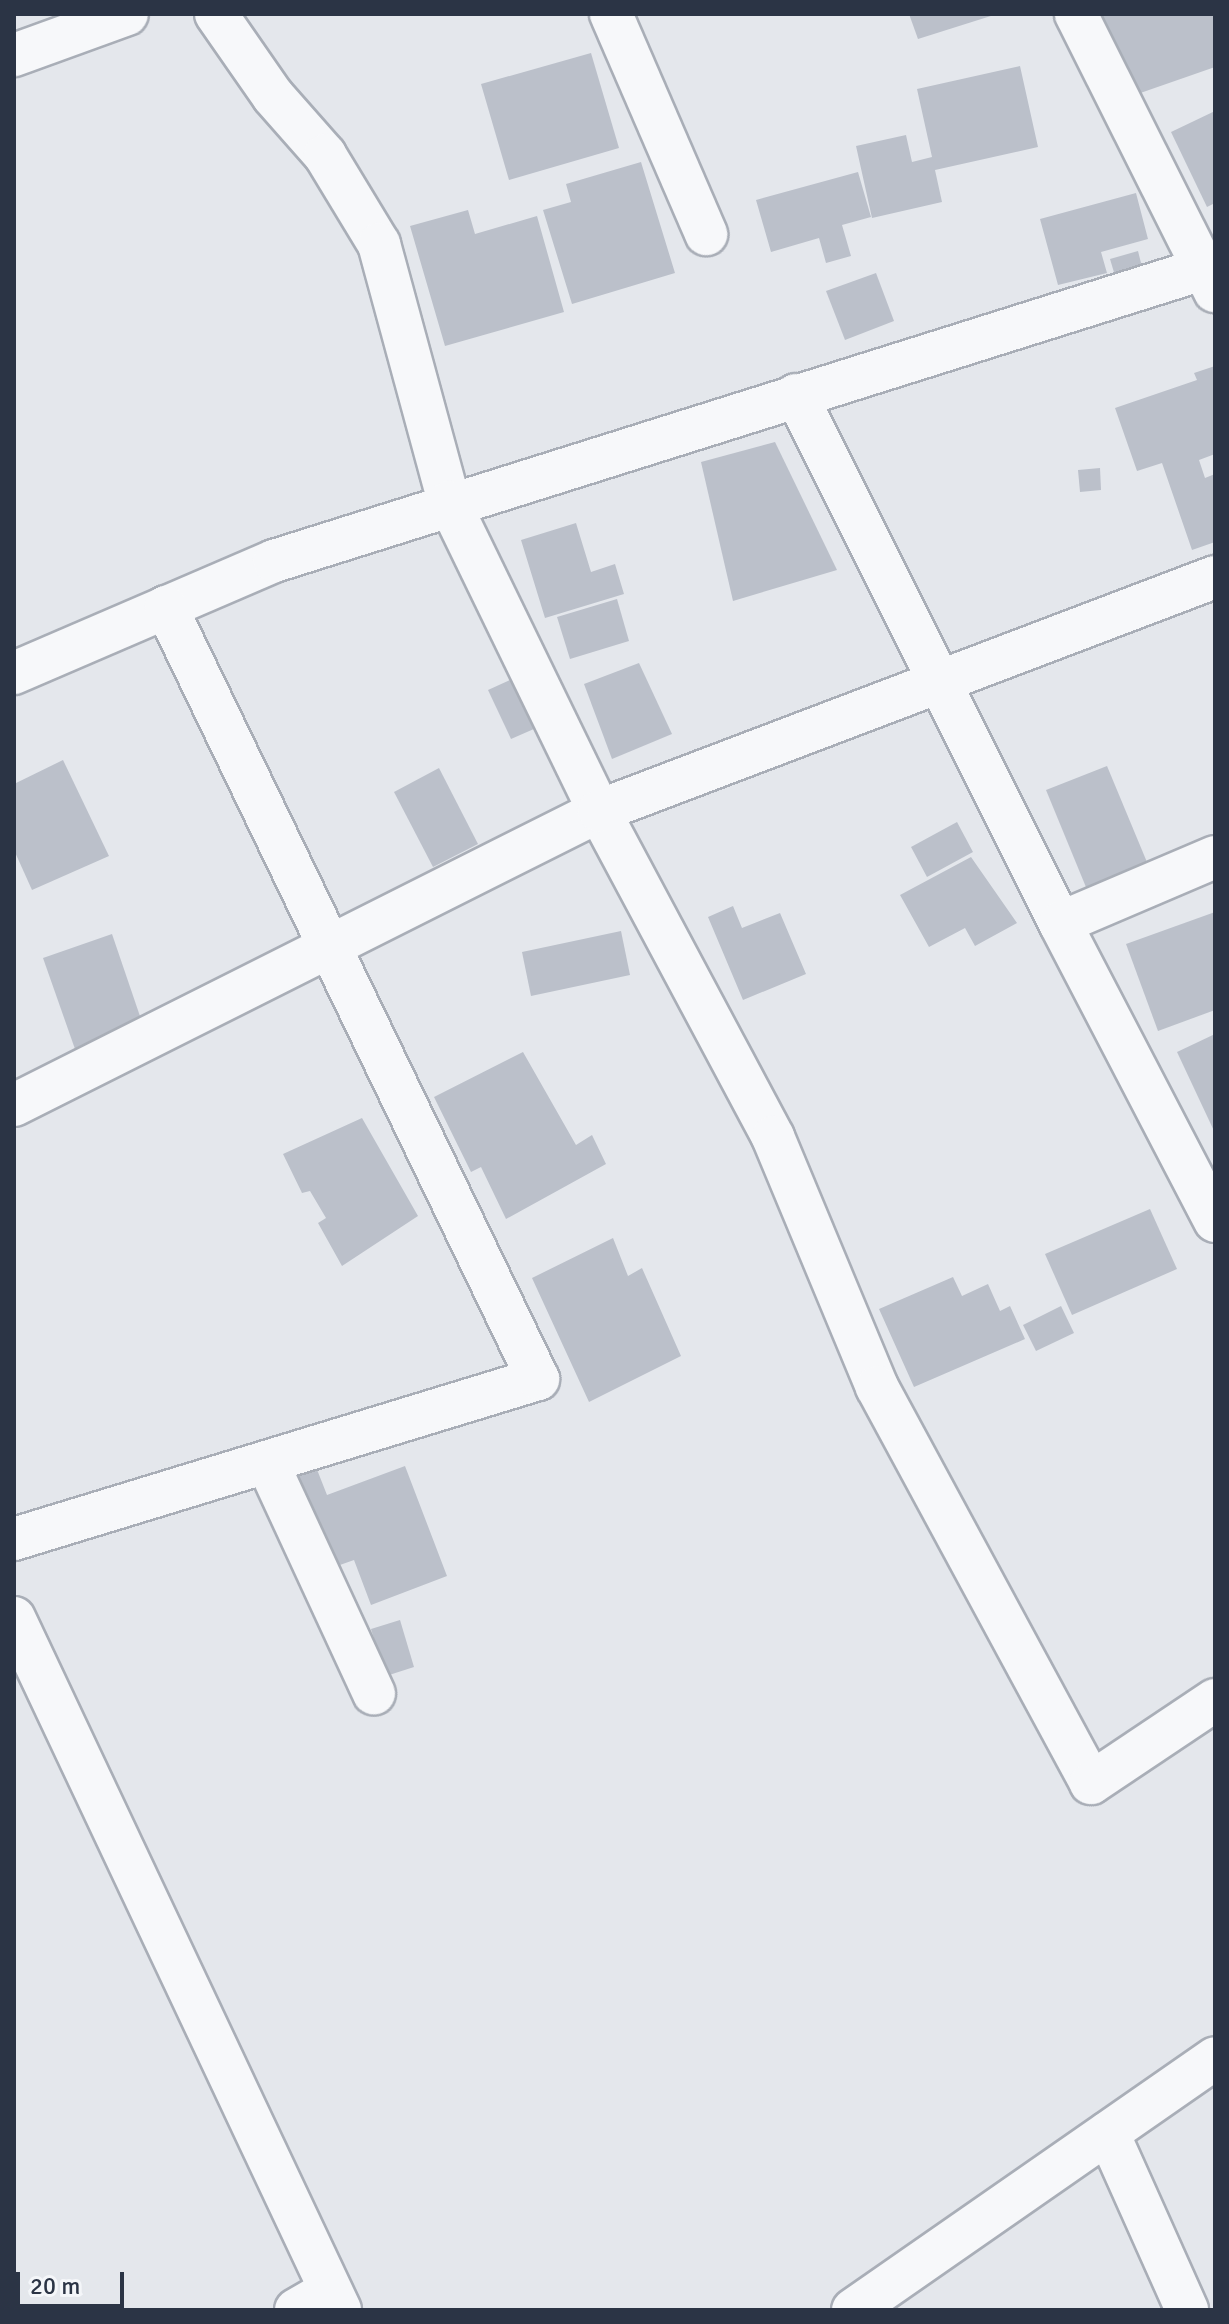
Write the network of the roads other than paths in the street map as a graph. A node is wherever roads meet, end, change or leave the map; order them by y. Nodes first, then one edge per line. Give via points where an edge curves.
1 (127, 14) edge
2 (216, 14) edge
3 (611, 14) edge
4 (1076, 14) edge
5 (14, 55) edge
6 (706, 234) dead end
7 (1211, 275) edge
8 (796, 395) junction
9 (449, 502) junction
10 (1215, 577) edge
11 (166, 607) junction
12 (14, 673) edge
13 (939, 682) junction
14 (599, 811) junction
15 (1215, 857) edge
16 (1060, 923) junction
17 (330, 950) junction
18 (14, 1105) edge
19 (1215, 1221) edge
20 (267, 1462) junction
21 (14, 1539) edge
22 (14, 1618) edge
23 (374, 1694) dead end
24 (1215, 1700) edge
25 (1215, 2058) edge
26 (1108, 2133) junction
27 (322, 2303) edge
28 (853, 2310) edge
29 (1187, 2310) edge

1 - 5 street
2 - 9 street via 273,96 325,155 379,244
3 - 6 street
4 - 7 street
7 - 8 street
8 - 9 street
8 - 13 street
9 - 11 street via 274,561
9 - 14 street
10 - 13 street
11 - 12 street
11 - 17 street
13 - 14 street
13 - 16 street
14 - 17 street
14 - 24 street via 773,1137 877,1387 1091,1783
15 - 16 street
16 - 19 street
17 - 18 street
17 - 20 street via 538,1379
20 - 21 street
20 - 23 street
22 - 27 street
25 - 26 street
26 - 28 street
26 - 29 street

